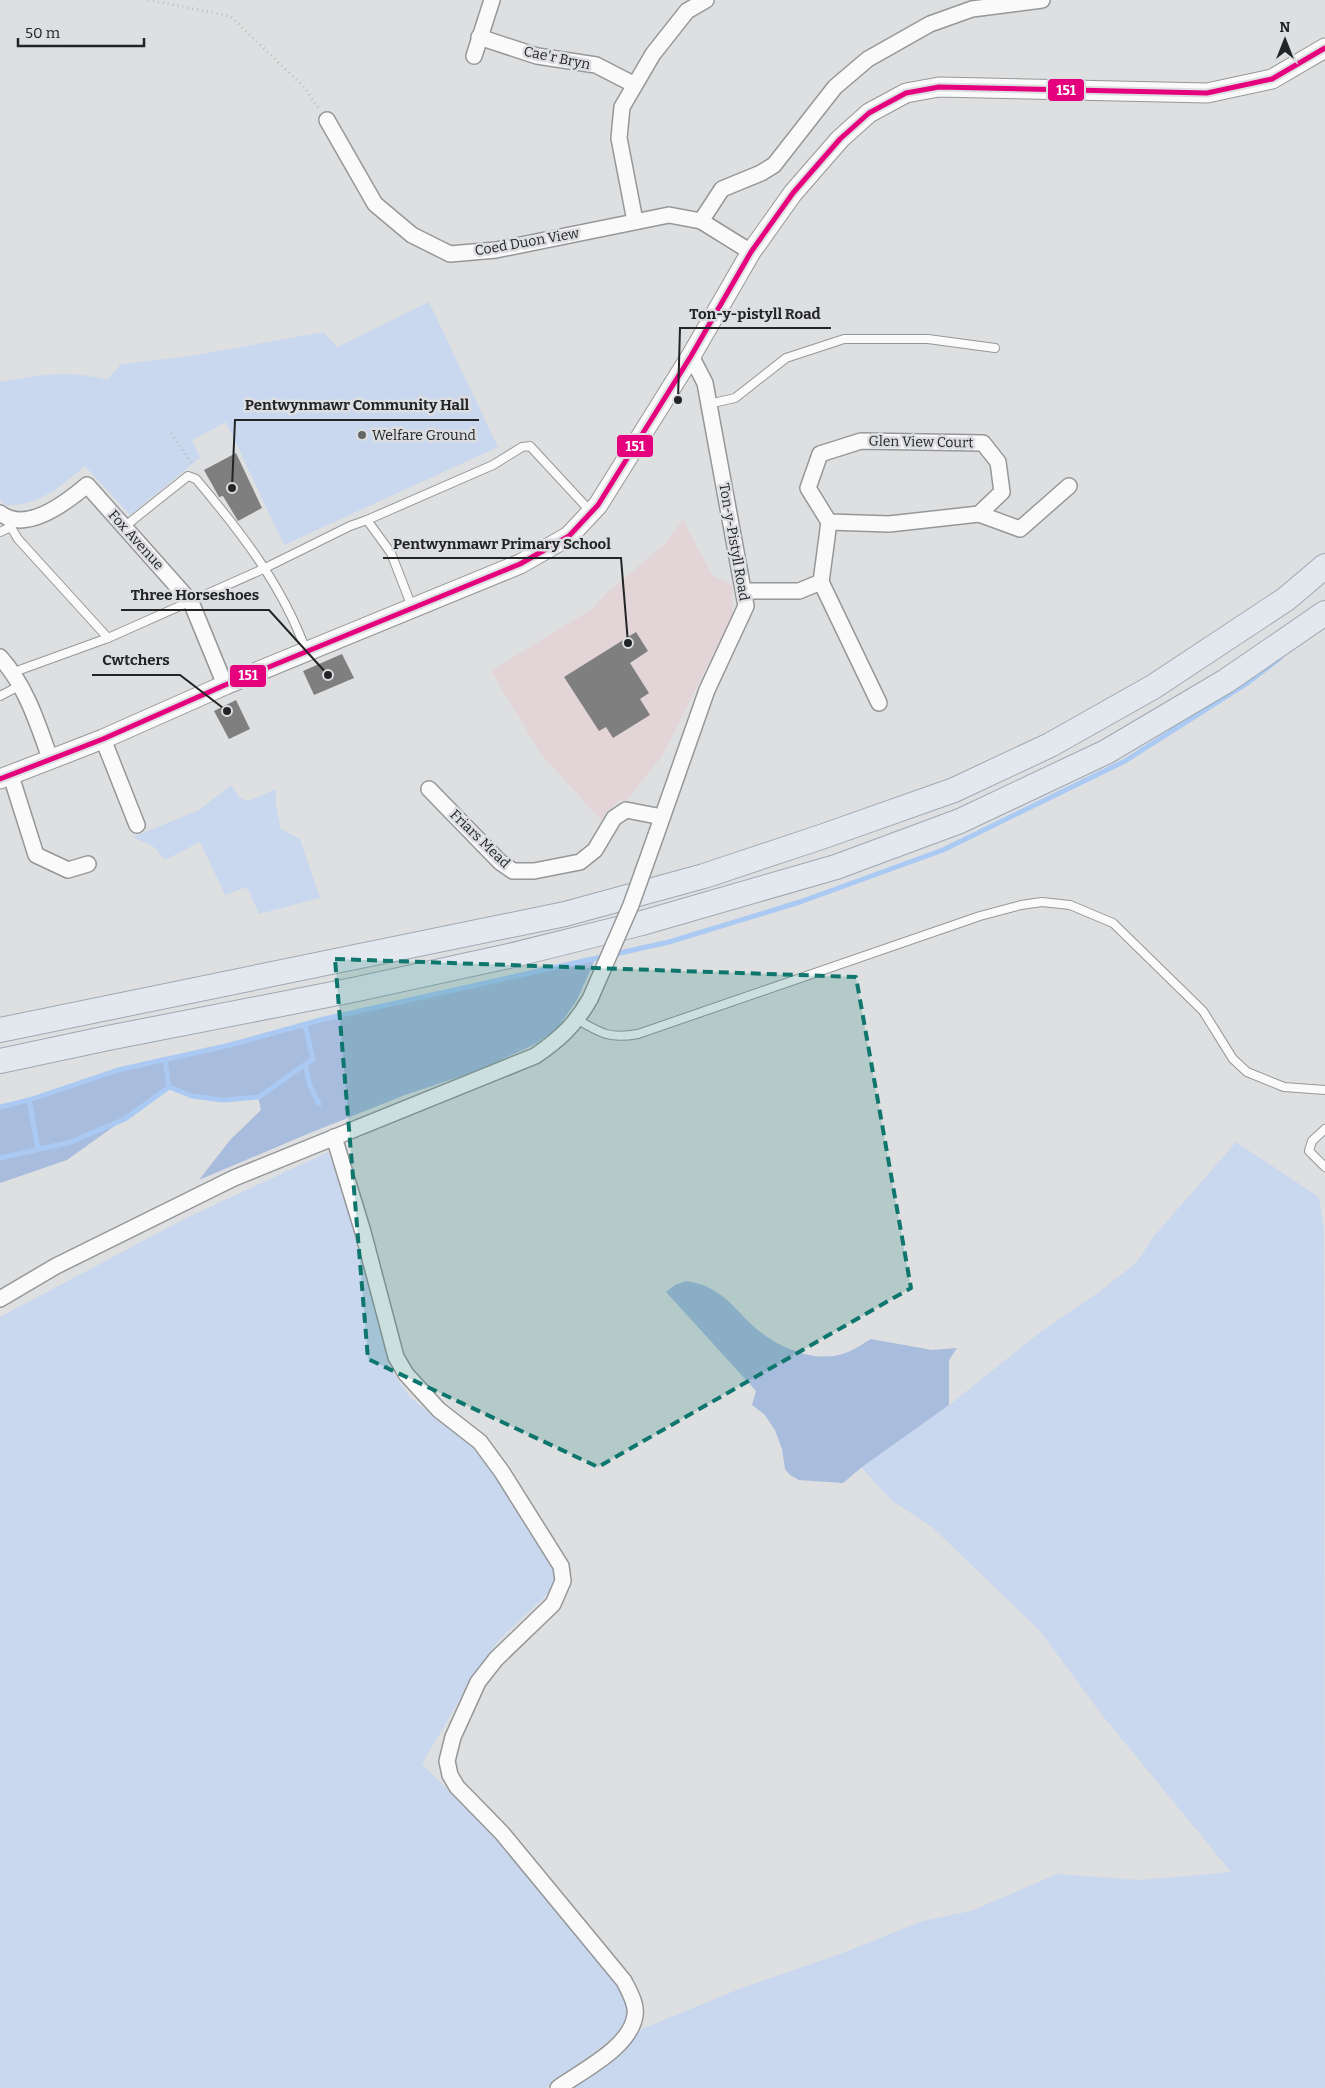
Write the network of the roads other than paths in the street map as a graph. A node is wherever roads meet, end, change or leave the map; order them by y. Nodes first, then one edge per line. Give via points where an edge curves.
1 (492, 0) edge
2 (706, 0) edge
3 (1042, 0) edge
4 (478, 37) junction
5 (1325, 48) edge
6 (474, 56) dead end
7 (634, 84) junction
8 (327, 120) road end
9 (635, 221) junction
10 (701, 221) junction
11 (752, 252) junction
12 (996, 348) dead end
13 (691, 356) junction
14 (709, 404) junction
15 (1069, 486) dead end
16 (592, 512) junction
17 (979, 514) junction
18 (5, 519) edge
19 (367, 520) junction
20 (829, 522) junction
21 (124, 527) junction
22 (0, 532) edge
23 (1325, 566) edge
24 (265, 568) junction
25 (822, 582) junction
26 (744, 591) junction
27 (191, 602) junction
28 (413, 609) junction
29 (1325, 613) edge
30 (108, 638) junction
31 (307, 652) junction
32 (0, 657) edge
33 (16, 679) junction
34 (226, 685) junction
35 (0, 696) edge
36 (879, 703) dead end
37 (103, 739) junction
38 (50, 758) junction
39 (6, 778) edge
40 (429, 789) dead end
41 (662, 818) junction
42 (137, 825) dead end
43 (88, 864) dead end
44 (578, 1020) junction
45 (0, 1030) edge
46 (0, 1061) edge
47 (1325, 1090) edge
48 (1325, 1129) edge
49 (334, 1137) junction
50 (1325, 1167) edge
51 (0, 1299) edge
52 (558, 2088) edge

1 - 4 street
2 - 7 street via 687,11 652,54
3 - 10 street via 972,9 930,24 868,60 835,87 774,165 722,189
4 - 6 street
4 - 7 street, Cae'r Bryn via 537,56 596,65
5 - 11 street via 1272,79 1207,93 939,87 906,93 869,113 840,139 793,193
7 - 9 street via 622,107 619,138
8 - 9 street, Coed Duon View via 375,204 412,236 450,254 496,250
9 - 10 street, Coed Duon View via 670,215
10 - 11 street, Coed Duon View
11 - 13 street
12 - 14 lane via 928,339 844,339 786,358 735,398
13 - 14 street, Ton-y-Pistyll Road via 705,383
13 - 16 street
14 - 26 street, Ton-y-Pistyll Road
15 - 17 street via 1020,529
16 - 19 lane via 530,446
16 - 28 street via 569,536 520,564
17 - 20 street via 889,524
17 - 20 street, Glen View Court via 1002,492 998,462 983,443 861,441 820,454 808,488
18 - 21 street, Fox Avenue via 21,521 63,505 87,485
18 - 22 lane
18 - 30 lane via 18,539
19 - 24 lane
19 - 28 lane via 391,553
20 - 25 street
21 - 24 lane via 188,476 196,479 209,494
21 - 27 street, Fox Avenue
23 - 45 main road via 1286,599 1153,687 1050,745 954,790 821,837 704,876 565,914
24 - 27 lane
24 - 31 lane via 296,623
25 - 26 street via 799,591
25 - 36 street
26 - 41 street, Ton-y-Pistyll Road via 746,606 707,690
27 - 30 lane
27 - 34 street, Fox Avenue
28 - 31 street
29 - 46 main road via 1226,681 1106,752 960,821 836,867 642,923 509,956
30 - 33 lane
31 - 34 street
32 - 33 street
33 - 35 lane
33 - 38 street via 30,700
34 - 37 street
37 - 38 street
37 - 42 street
38 - 39 street
39 - 43 street via 36,855 68,870
40 - 41 street, Friars Mead via 500,862 513,871 534,871 580,862 595,850 614,818 626,810
41 - 44 street, Ton-y-Pistyll Road, bridge via 631,905
44 - 47 lane via 600,1033 617,1038 638,1034 980,916 1042,902 1070,905 1114,924 1203,1012 1233,1059 1247,1072 1284,1086
44 - 49 street, Ton-y-Pistyll Road via 557,1041 535,1056
48 - 50 lane via 1312,1140 1309,1151
49 - 51 street, Ton-y-Pistyll Road via 234,1178 56,1266
49 - 52 street via 396,1357 406,1374 439,1410 480,1442 561,1566 563,1581 553,1604 496,1659 478,1682 453,1737 447,1761 457,1788 536,1873 624,1982 631,1996 636,2013 629,2034 620,2044

